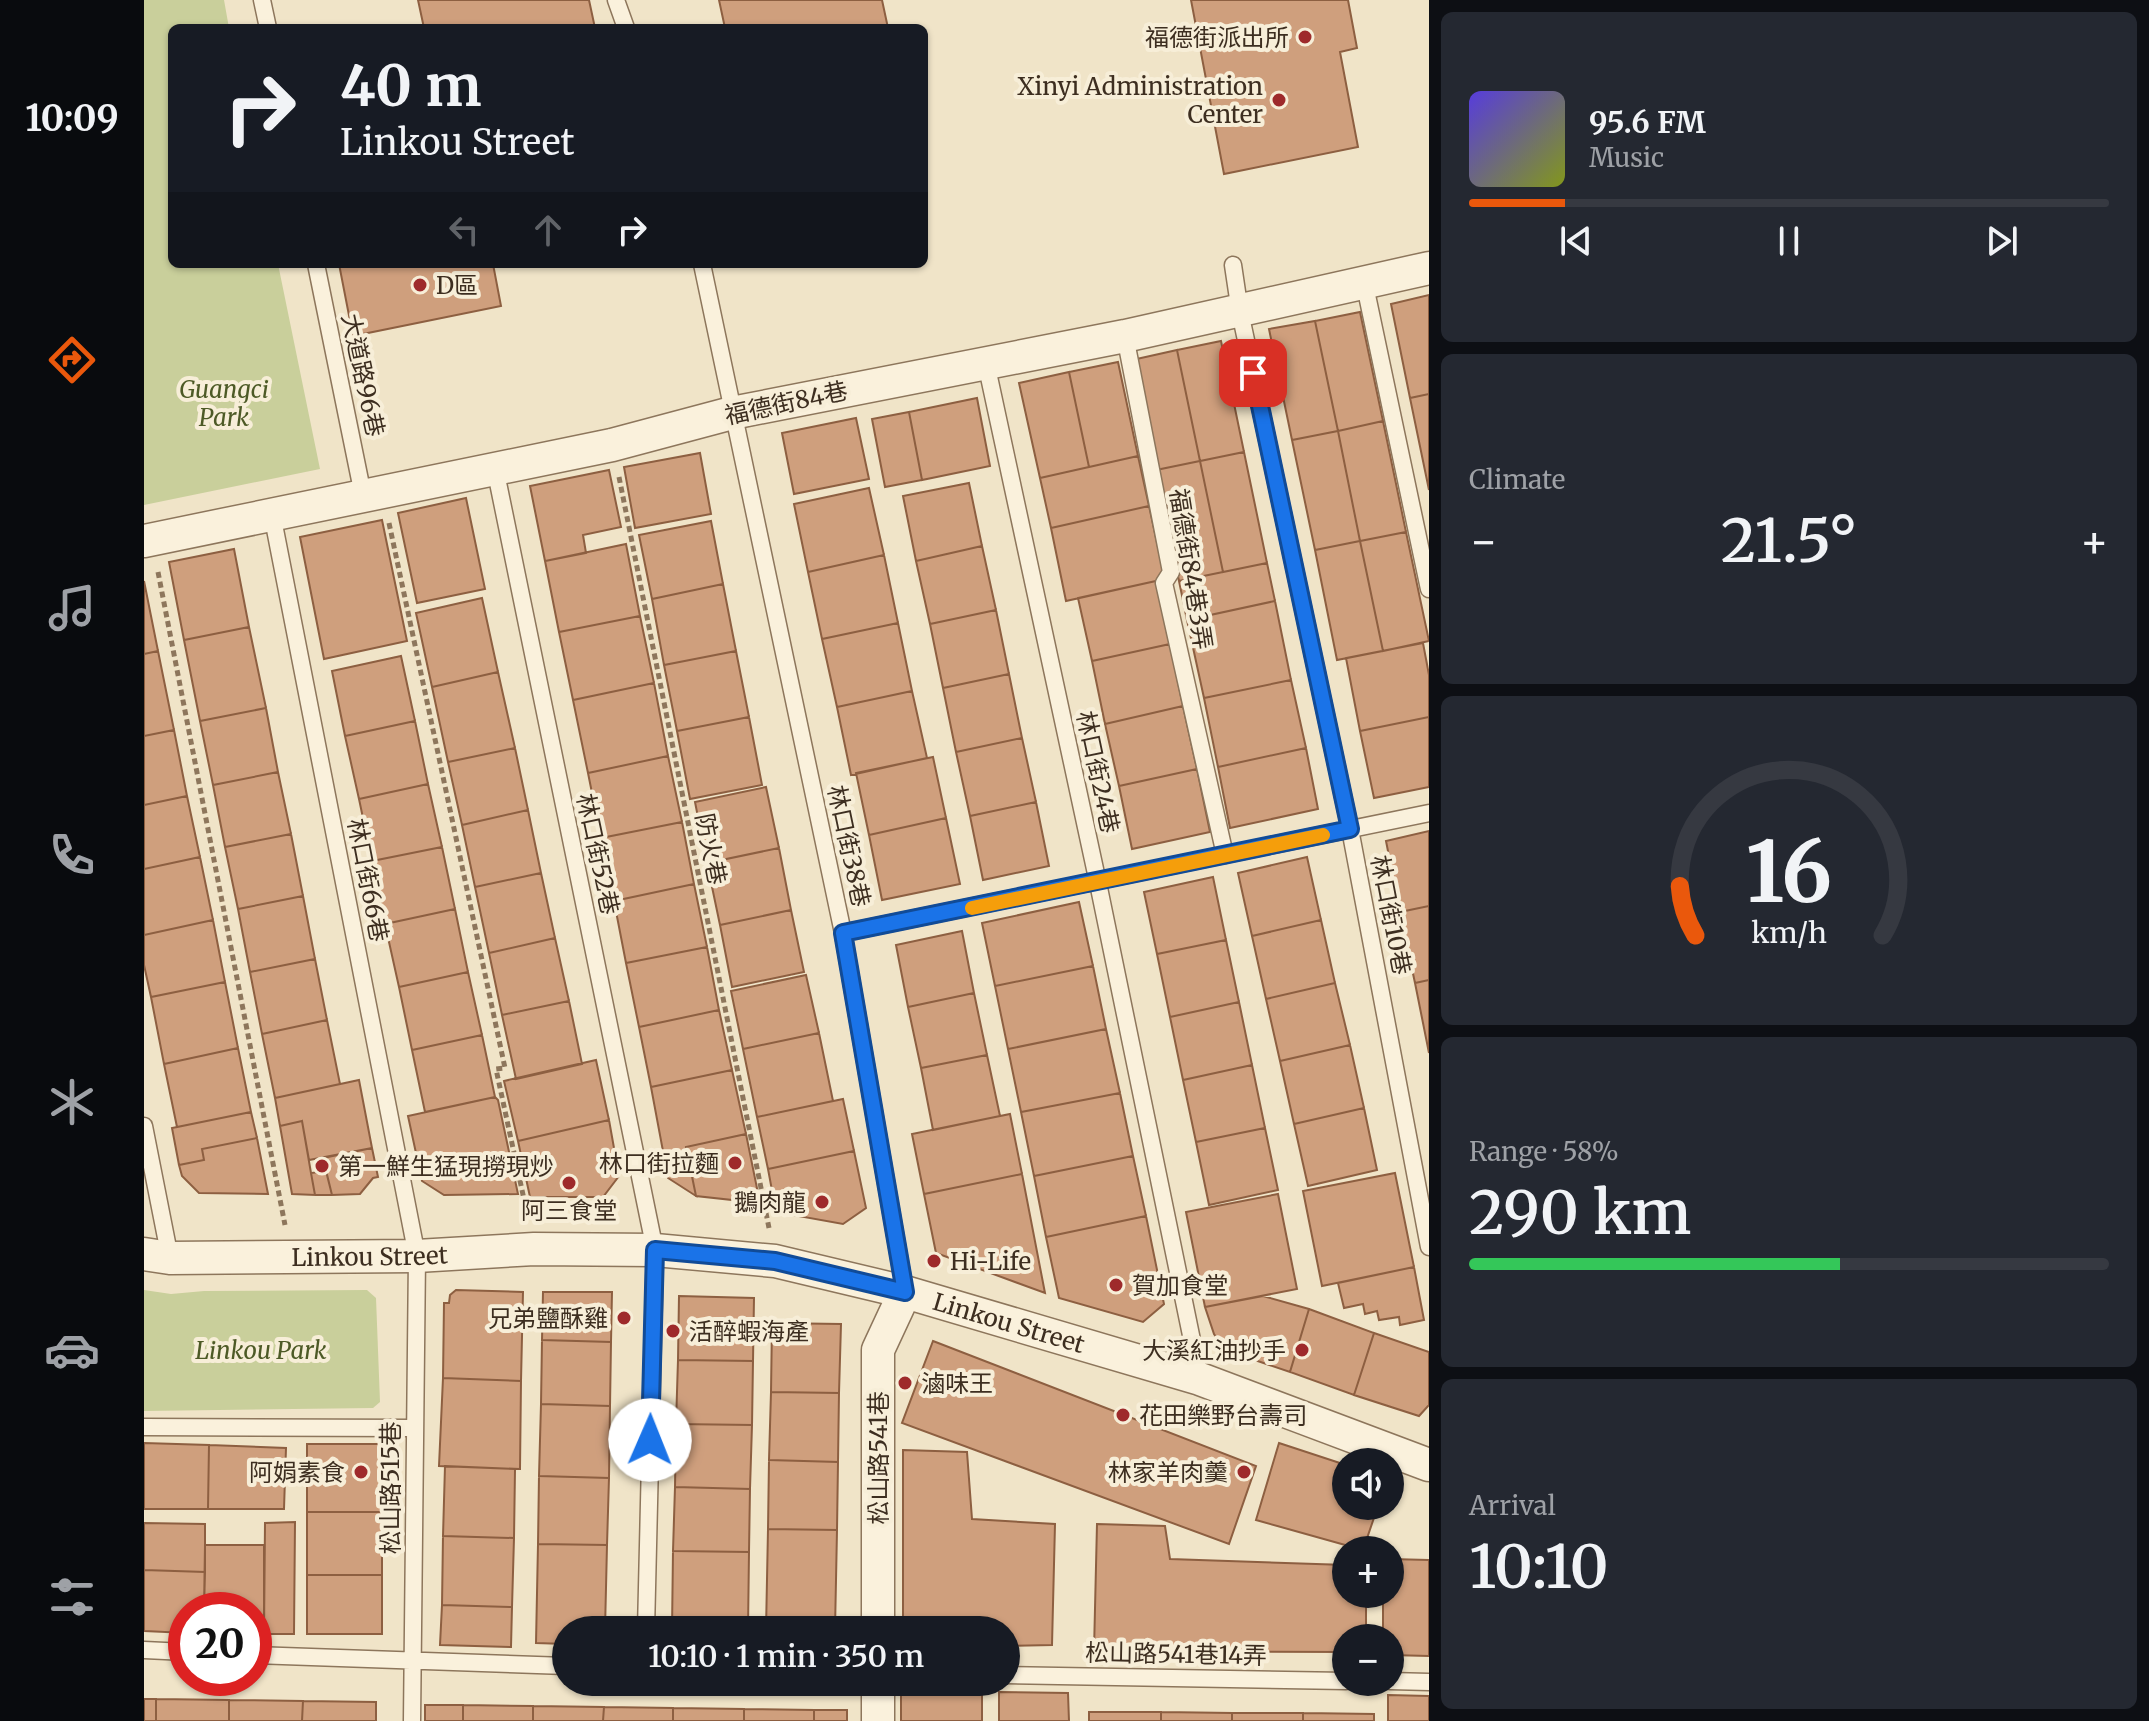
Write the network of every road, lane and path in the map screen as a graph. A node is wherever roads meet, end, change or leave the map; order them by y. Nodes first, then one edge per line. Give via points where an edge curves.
1 (262, 0) edge
2 (616, 0) edge
3 (267, 24) edge
4 (625, 24) edge
5 (1233, 265) dead end
6 (317, 268) edge
7 (703, 268) edge
8 (1429, 268) edge
9 (1364, 281) junction
10 (1240, 312) junction
11 (1125, 336) junction
12 (986, 363) junction
13 (732, 413) junction
14 (612, 445) junction
15 (495, 468) junction
16 (373, 493) junction
17 (272, 514) junction
18 (148, 540) edge
19 (1429, 589) edge
20 (1429, 813) edge
21 (1350, 829) junction
22 (1225, 855) junction
23 (1098, 883) junction
24 (843, 933) junction
25 (144, 1126) edge
26 (1429, 1247) edge
27 (534, 1249) junction
28 (655, 1250) junction
29 (157, 1256) edge
30 (417, 1256) junction
31 (291, 1257) junction
32 (775, 1261) junction
33 (905, 1292) junction
34 (1200, 1379) junction
35 (144, 1427) edge
36 (414, 1428) junction
37 (1429, 1465) edge
38 (646, 1616) edge
39 (878, 1616) edge
40 (144, 1650) edge
41 (168, 1651) edge
42 (272, 1656) edge
43 (413, 1661) junction
44 (552, 1666) edge
45 (1020, 1675) edge
46 (1332, 1681) edge
47 (1404, 1681) edge
48 (1429, 1682) edge
49 (878, 1696) edge
50 (412, 1721) edge
51 (878, 1721) edge

1 - 3 lane
2 - 4 lane
5 - 10 lane, 林口街10巷
6 - 16 lane, 大道路96巷
7 - 13 lane, 林口街38巷
8 - 9 street, 福德街84巷
9 - 10 street, 福德街84巷
9 - 19 lane
10 - 11 street, 福德街84巷
10 - 21 lane, 林口街10巷
11 - 12 street, 福德街84巷
11 - 22 lane, 福德街84巷3弄 via 1171,572 1164,583
12 - 13 street, 福德街84巷
12 - 23 lane, 林口街24巷
13 - 14 street, 福德街84巷
13 - 24 lane, 林口街38巷
14 - 15 street, 福德街84巷
14 - 32 path, 防火巷
15 - 16 street, 福德街84巷
15 - 28 lane, 林口街52巷
16 - 17 street, 福德街84巷
16 - 27 path via 505,1068 496,1069
17 - 18 street, 福德街84巷
17 - 30 lane, 林口街66巷
18 - 31 path
20 - 21 lane
21 - 22 lane
21 - 26 lane, 林口街10巷
22 - 23 lane
23 - 24 lane
23 - 34 lane, 林口街24巷
24 - 33 lane, 林口街38巷
25 - 29 lane
27 - 28 street, Linkou Street
27 - 30 street, Linkou Street
28 - 32 street, Linkou Street
28 - 38 lane, 林口街52巷
29 - 31 street, Linkou Street
30 - 31 street, Linkou Street
30 - 36 lane, 松山路515巷
32 - 33 street, Linkou Street
33 - 34 street, Linkou Street
33 - 39 street, 松山路541巷 via 878,1350
34 - 37 street, Linkou Street
35 - 36 lane
36 - 43 lane, 松山路515巷
40 - 41 lane
42 - 43 lane
43 - 44 lane
43 - 50 lane, 松山路515巷
45 - 46 lane, 松山路541巷14弄
47 - 48 lane
49 - 51 street

